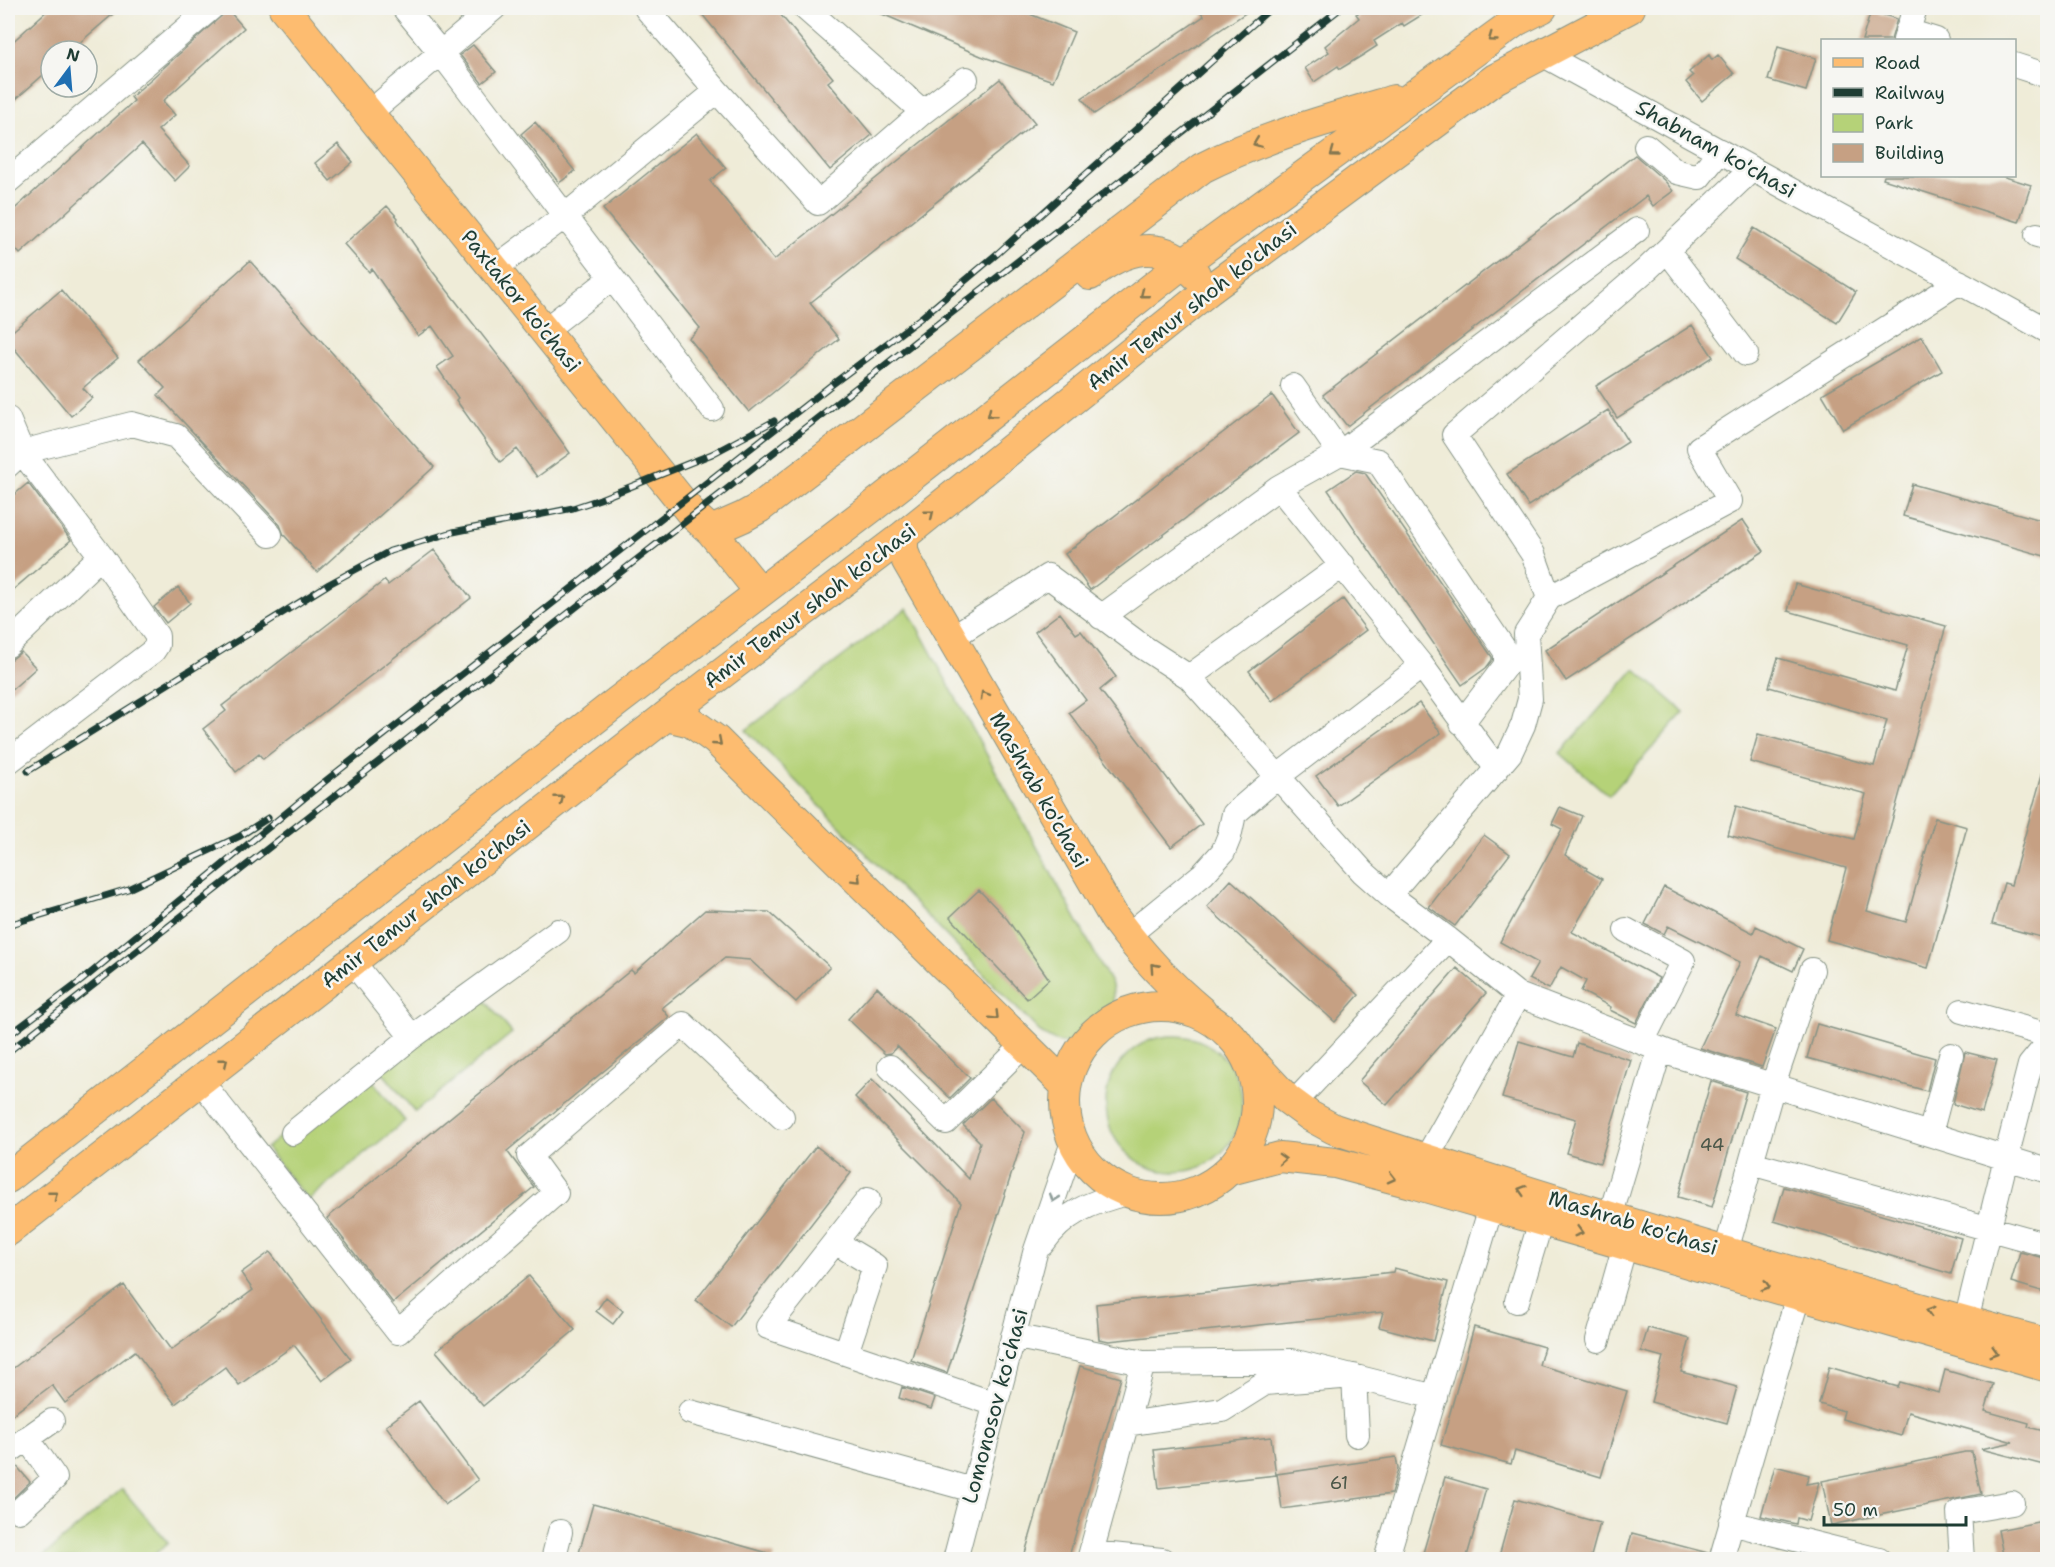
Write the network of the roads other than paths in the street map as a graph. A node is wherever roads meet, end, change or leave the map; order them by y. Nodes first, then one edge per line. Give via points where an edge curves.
1 (284, 8) edge
2 (404, 8) edge
3 (494, 8) edge
4 (646, 8) edge
5 (805, 8) edge
6 (1542, 8) edge
7 (1630, 8) edge
8 (1915, 8) edge
9 (203, 10) edge
10 (1906, 36) edge
11 (1928, 39) edge
12 (441, 53) junction
13 (1542, 54) junction
14 (2016, 66) edge
15 (2048, 76) edge
16 (966, 79) dead end
17 (717, 91) junction
18 (1413, 95) junction
19 (923, 112) junction
20 (369, 113) junction
21 (1646, 146) dead end
22 (1720, 151) junction
23 (1752, 169) junction
24 (8, 181) edge
25 (565, 216) junction
26 (1637, 230) dead end
27 (1667, 250) junction
28 (1185, 262) junction
29 (495, 268) junction
30 (612, 278) junction
31 (1959, 282) junction
32 (1209, 290) junction
33 (544, 330) junction
34 (2048, 331) edge
35 (1746, 354) dead end
36 (1293, 386) dead end
37 (712, 409) dead end
38 (8, 419) edge
39 (1340, 453) junction
40 (15, 458) edge
41 (1279, 487) junction
42 (711, 531) junction
43 (270, 535) dead end
44 (903, 536) junction
45 (100, 556) junction
46 (1342, 565) junction
47 (760, 592) junction
48 (1549, 598) junction
49 (1101, 616) junction
50 (951, 638) junction
51 (8, 645) edge
52 (1422, 666) junction
53 (1189, 677) junction
54 (666, 716) junction
55 (1462, 723) junction
56 (8, 762) edge
57 (1497, 769) junction
58 (1277, 777) junction
59 (1389, 895) junction
60 (1626, 930) dead end
61 (558, 931) dead end
62 (1128, 936) junction
63 (1448, 939) junction
64 (352, 961) junction
65 (1812, 970) dead end
66 (1518, 995) junction
67 (1962, 1011) dead end
68 (1213, 1020) junction
69 (2048, 1035) edge
70 (412, 1036) junction
71 (2048, 1043) edge
72 (1024, 1045) junction
73 (1651, 1046) junction
74 (1244, 1053) junction
75 (1951, 1055) dead end
76 (890, 1067) dead end
77 (2039, 1067) edge
78 (200, 1080) junction
79 (1065, 1085) junction
80 (1773, 1085) junction
81 (1293, 1104) junction
82 (782, 1117) dead end
83 (293, 1132) dead end
84 (1930, 1134) junction
85 (1073, 1142) junction
86 (2006, 1158) junction
87 (1426, 1159) junction
88 (1751, 1163) junction
89 (1230, 1170) junction
90 (2048, 1171) edge
91 (8, 1178) edge
92 (1127, 1193) junction
93 (868, 1200) dead end
94 (1491, 1207) junction
95 (1610, 1217) junction
96 (1541, 1221) junction
97 (1989, 1228) junction
98 (8, 1231) edge
99 (835, 1242) junction
100 (1625, 1245) junction
101 (2048, 1245) edge
102 (1726, 1251) junction
103 (1035, 1253) junction
104 (1798, 1296) junction
105 (1517, 1301) dead end
106 (1966, 1321) junction
107 (1013, 1336) junction
108 (1598, 1340) dead end
109 (2048, 1344) edge
110 (846, 1353) junction
111 (1143, 1363) junction
112 (2048, 1367) edge
113 (1354, 1376) junction
114 (1435, 1397) junction
115 (995, 1404) junction
116 (690, 1412) dead end
117 (52, 1421) dead end
118 (1126, 1424) junction
119 (1357, 1435) dead end
120 (27, 1438) junction
121 (8, 1452) edge
122 (973, 1490) junction
123 (2012, 1503) dead end
124 (19, 1511) dead end
125 (1731, 1523) junction
126 (560, 1532) dead end
127 (1090, 1556) edge
128 (553, 1560) edge
129 (955, 1560) edge
130 (1162, 1560) edge
131 (1386, 1560) edge
132 (1720, 1560) edge
133 (1880, 1560) edge
134 (1962, 1560) edge

1 - 20 main road, Paxtakor ko'chasi
2 - 12 street
3 - 12 street
4 - 17 street
5 - 19 street
6 -> 18 main road, Amir Temur shoh ko'chasi via 1516,21
7 - 13 main road, Amir Temur shoh ko'chasi
8 - 10 street
9 - 24 street
10 - 11 street
12 - 20 street
12 - 25 street
13 - 22 street, Shabnam ko'chasi
13 - 32 main road, Amir Temur shoh ko'chasi via 1495,79
14 - 15 street
16 - 19 street
17 - 19 street via 818,203
17 - 25 street
18 -> 28 main road, Amir Temur shoh ko'chasi
18 -> 42 main road via 1269,139 1202,168 759,508
20 - 29 main road, Paxtakor ko'chasi
21 - 22 street via 1677,172 1699,177
22 - 23 street, Shabnam ko'chasi
23 - 27 street
23 - 31 street, Shabnam ko'chasi
25 - 29 street
25 - 30 street
26 - 39 street
27 - 35 street
27 - 48 street via 1454,435 1533,554
28 - 32 main road
28 - 42 main road via 1158,250 1137,250 1111,259 756,529 739,533
28 -> 47 main road, Amir Temur shoh ko'chasi
29 - 33 main road, Paxtakor ko'chasi
30 - 33 street
30 - 37 street
31 - 34 street, Shabnam ko'chasi
31 - 48 street via 1699,448 1730,501
44 -> 32 main road, Amir Temur shoh ko'chasi
33 - 42 main road, Paxtakor ko'chasi via 692,514
36 - 39 street
38 - 40 street
39 - 41 street
39 - 55 street via 1378,461 1506,652 1506,665
40 - 43 street via 132,424 176,436
40 - 45 street
41 - 46 street
41 - 49 street
42 - 47 main road, Paxtakor ko'chasi
44 - 50 main road, Mashrab ko'chasi via 907,561
44 - 54 main road, Amir Temur shoh ko'chasi
45 - 51 street
45 - 56 street via 157,636 157,645
46 - 52 street
46 - 53 street
47 - 91 main road, Amir Temur shoh ko'chasi
48 - 57 street via 1526,634 1530,699 1523,725 1510,753
49 - 50 street via 1047,576
49 - 53 street
62 -> 50 main road, Mashrab ko'chasi
52 - 55 street
52 - 58 street
53 - 58 street
64 -> 54 main road, Amir Temur shoh ko'chasi
54 -> 72 main road via 691,722 716,740
55 - 57 street
57 - 59 street
58 - 59 street via 1363,872
58 - 62 street via 1234,814 1223,852 1203,874
59 - 63 street
60 - 73 street via 1683,961
61 - 70 street
68 -> 62 main road, Mashrab ko'chasi via 1170,985
63 - 66 street
63 - 81 street
64 - 70 street
78 -> 64 main road, Amir Temur shoh ko'chasi
65 - 80 street
66 - 73 street
66 - 87 street
67 - 69 street
68 - 74 main road, Mashrab ko'chasi
68 - 79 main road, Mashrab ko'chasi via 1184,1008 1163,1006 1121,1014 1095,1031 1076,1056
70 - 83 street
71 - 77 street
72 - 76 street via 946,1122
72 - 79 main road
73 - 80 street
73 - 95 street
74 - 81 main road, Mashrab ko'chasi
74 - 89 main road, Mashrab ko'chasi via 1256,1082 1257,1114 1249,1144
75 - 84 street
77 - 86 street
78 - 82 street via 398,1332 556,1193 529,1156 683,1024
98 -> 78 main road, Amir Temur shoh ko'chasi
79 - 85 main road, Mashrab ko'chasi via 1065,1115
80 - 84 street
80 - 88 street
81 - 87 main road, Mashrab ko'chasi via 1334,1128
84 - 86 street
85 - 92 main road, Mashrab ko'chasi via 1086,1164
85 -> 103 street, Lomonosov koʻchasi
86 - 90 street
86 - 97 street
95 -> 87 main road, Mashrab ko'chasi
88 - 97 street
88 - 102 street
89 - 92 main road, Mashrab ko'chasi via 1208,1187 1182,1197 1154,1198
89 -> 94 main road, Mashrab ko'chasi via 1280,1158 1335,1163
92 - 103 street via 1097,1201 1055,1226
93 - 99 street
94 - 96 main road, Mashrab ko'chasi
94 - 114 street
95 - 102 main road, Mashrab ko'chasi
96 -> 100 main road, Mashrab ko'chasi
96 - 105 street
97 - 101 street
97 - 106 street
99 - 110 street via 875,1266
99 - 110 street via 768,1327
100 -> 104 main road, Mashrab ko'chasi
100 - 108 street
106 -> 102 main road, Mashrab ko'chasi
103 - 107 street, Lomonosov koʻchasi
104 -> 112 main road, Mashrab ko'chasi
104 - 125 street
106 - 109 main road, Mashrab ko'chasi
107 - 111 street
107 - 115 street, Lomonosov koʻchasi
110 - 115 street
111 - 113 street via 1292,1361
111 - 118 street
113 - 114 street
113 - 118 street via 1265,1383 1221,1410
113 - 119 street
114 - 131 street
115 - 122 street, Lomonosov koʻchasi
116 - 122 street
117 - 120 street
118 - 127 street
120 - 121 street
120 - 124 street via 55,1478
122 - 129 street, Lomonosov koʻchasi
123 - 134 street via 1959,1512
125 - 132 street
125 - 133 street
126 - 128 street
127 - 130 street

